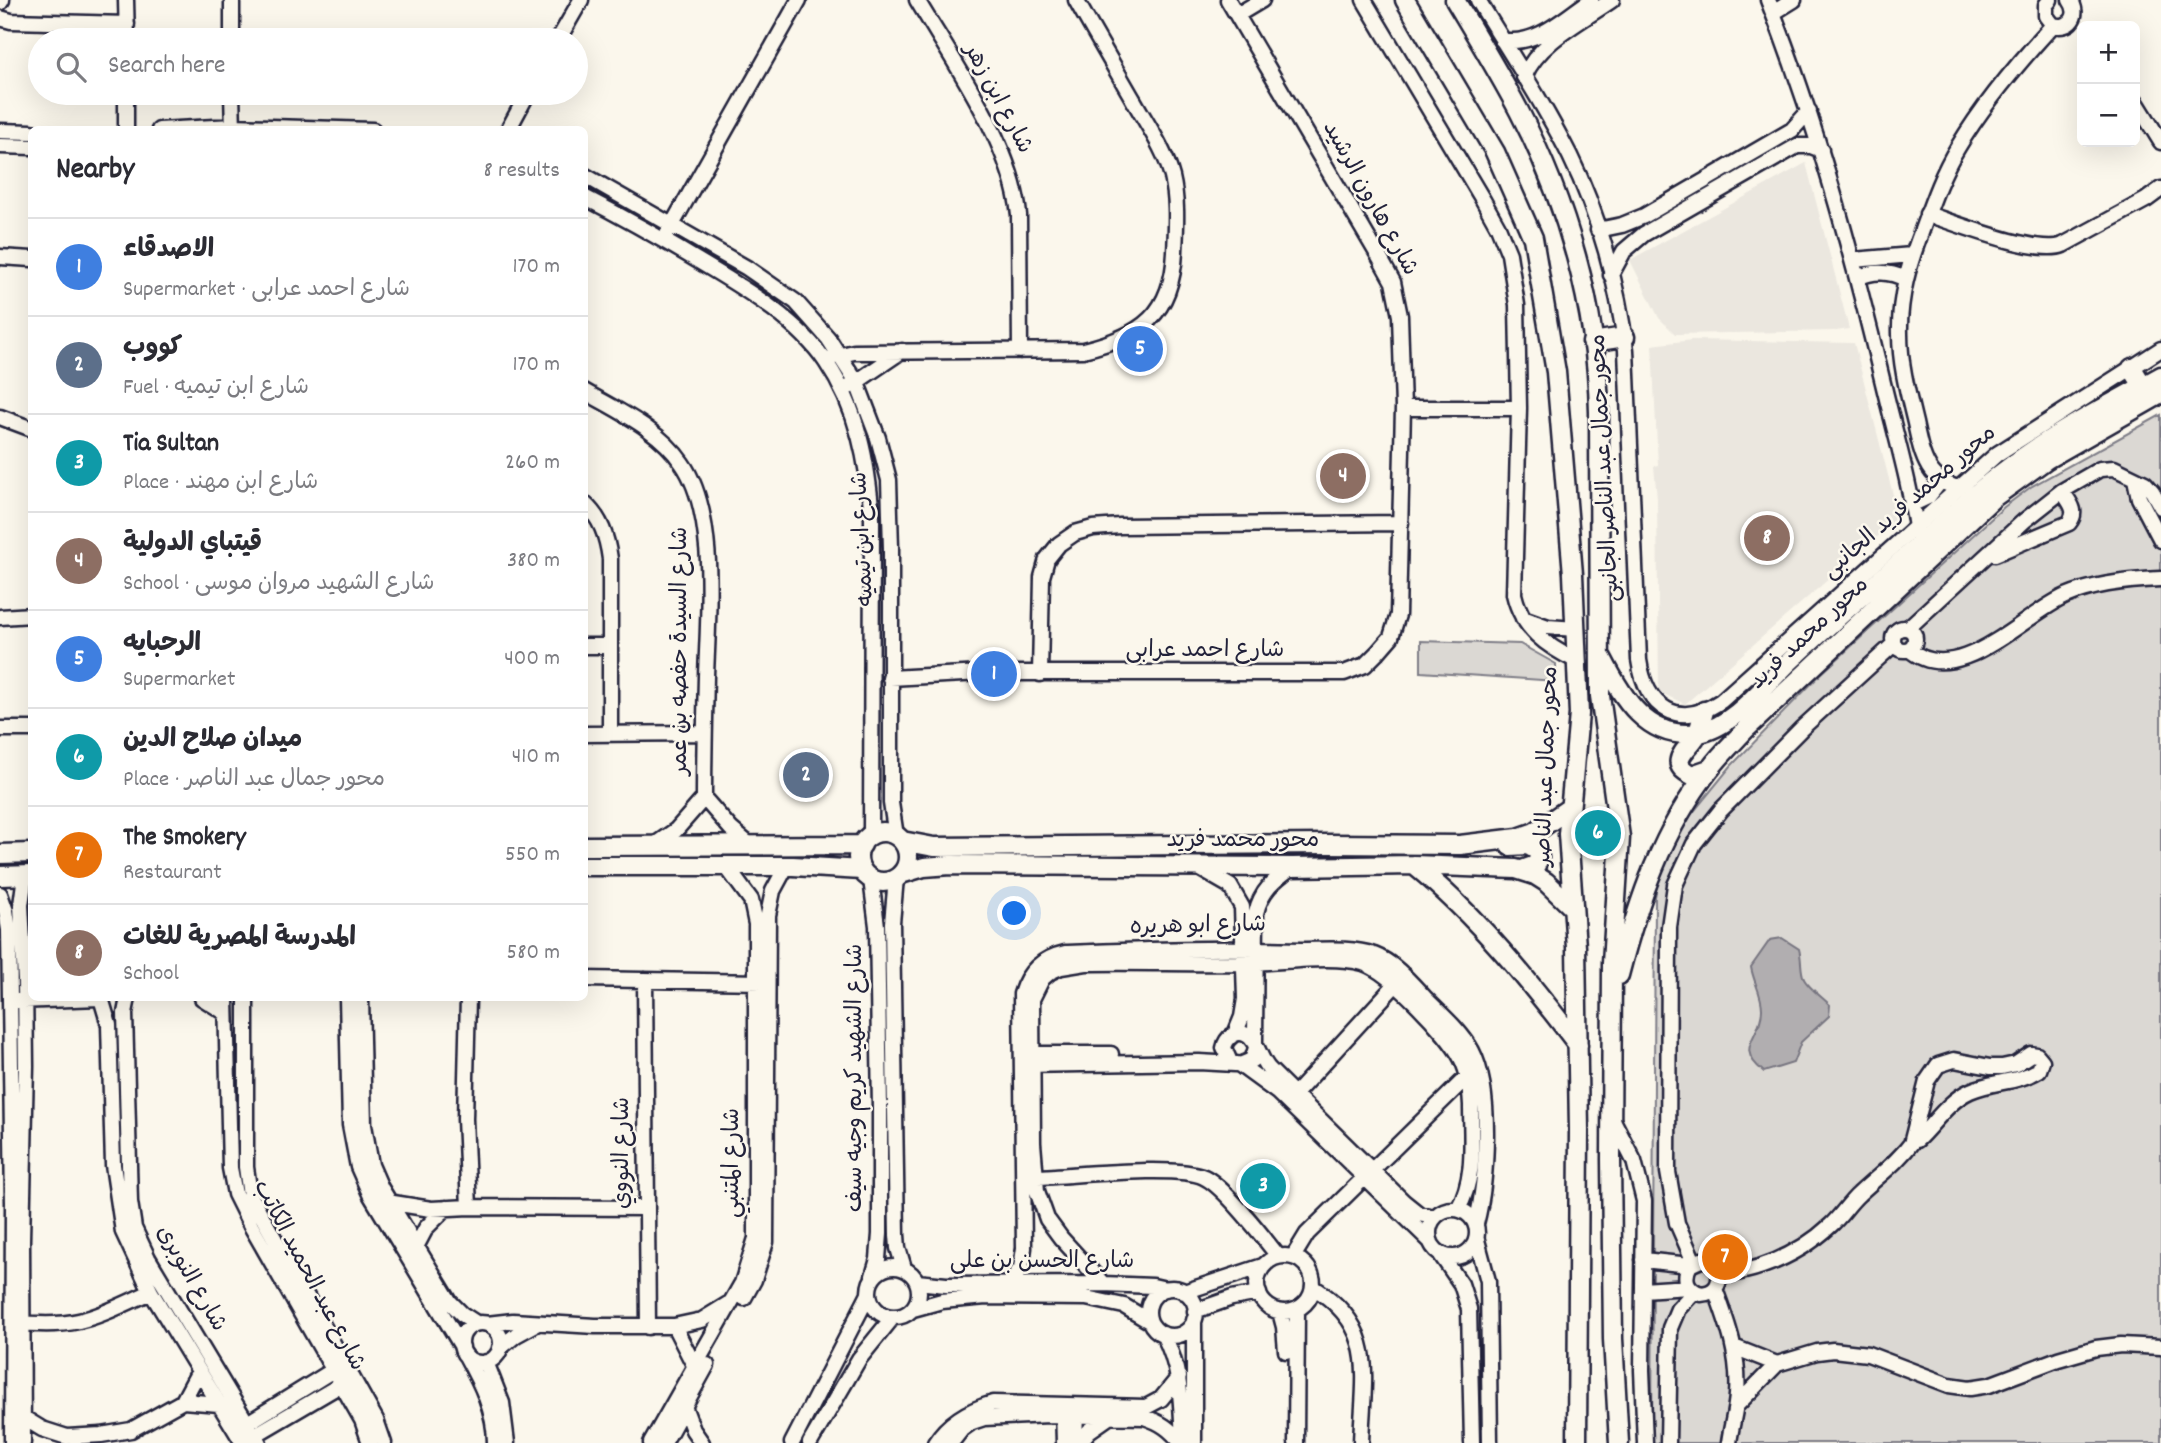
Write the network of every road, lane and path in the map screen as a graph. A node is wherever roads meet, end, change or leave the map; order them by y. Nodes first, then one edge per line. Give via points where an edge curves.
1 (126, 0) edge
2 (232, 0) edge
3 (581, 0) edge
4 (799, 0) edge
5 (917, 0) edge
6 (1076, 0) edge
7 (1228, 0) edge
8 (1262, 0) edge
9 (1364, 0) edge
10 (1405, 0) edge
11 (1455, 0) edge
12 (1478, 0) edge
13 (1794, 0) edge
14 (2070, 0) edge
15 (2085, 0) edge
16 (1600, 2) edge
17 (2044, 2) edge
18 (1770, 6) edge
19 (1237, 15) junction
20 (0, 18) edge
21 (2073, 18) junction
22 (127, 24) junction
23 (2053, 24) junction
24 (2077, 25) edge
25 (127, 28) edge
26 (232, 28) edge
27 (565, 28) edge
28 (1502, 40) junction
29 (1524, 77) junction
30 (126, 105) edge
31 (232, 105) edge
32 (522, 105) edge
33 (2140, 108) edge
34 (1809, 111) junction
35 (126, 126) edge
36 (233, 126) edge
37 (510, 126) edge
38 (1792, 130) junction
39 (0, 131) edge
40 (28, 132) edge
41 (2161, 142) edge
42 (0, 146) edge
43 (1797, 146) junction
44 (28, 147) edge
45 (1821, 150) junction
46 (588, 176) edge
47 (2161, 189) edge
48 (588, 199) edge
49 (1651, 212) junction
50 (1927, 214) junction
51 (673, 224) junction
52 (1659, 226) junction
53 (1598, 230) junction
54 (664, 239) junction
55 (1912, 255) junction
56 (0, 257) edge
57 (28, 258) edge
58 (1853, 260) junction
59 (1611, 275) junction
60 (1857, 278) junction
61 (1906, 279) junction
62 (1625, 337) junction
63 (1592, 342) junction
64 (2161, 349) edge
65 (903, 350) junction
66 (1020, 351) junction
67 (839, 354) junction
68 (825, 360) junction
69 (2132, 368) junction
70 (2161, 376) edge
71 (857, 383) junction
72 (2143, 386) junction
73 (843, 390) junction
74 (588, 393) edge
75 (2161, 394) edge
76 (1403, 408) junction
77 (1520, 408) junction
78 (0, 417) edge
79 (28, 428) edge
80 (2135, 479) junction
81 (1940, 482) junction
82 (1959, 488) junction
83 (1981, 489) junction
84 (2062, 491) junction
85 (1911, 505) junction
86 (2161, 506) edge
87 (588, 508) edge
88 (1401, 523) junction
89 (1916, 526) junction
90 (2161, 540) edge
91 (1919, 545) junction
92 (1981, 562) junction
93 (2161, 566) edge
94 (2157, 579) edge
95 (28, 615) edge
96 (0, 617) edge
97 (1523, 618) junction
98 (1908, 628) junction
99 (1576, 629) junction
100 (1894, 644) junction
101 (588, 646) edge
102 (610, 646) junction
103 (1909, 649) junction
104 (1600, 653) junction
105 (1577, 661) junction
106 (1040, 674) junction
107 (890, 678) junction
108 (1704, 710) junction
109 (0, 729) edge
110 (28, 729) edge
111 (704, 733) junction
112 (1698, 733) junction
113 (588, 734) edge
114 (610, 734) junction
115 (1709, 769) junction
116 (704, 798) junction
117 (1568, 809) junction
118 (899, 839) junction
119 (867, 840) junction
120 (1497, 841) junction
121 (588, 846) edge
122 (653, 846) junction
123 (751, 846) junction
124 (28, 853) edge
125 (6, 854) edge
126 (1414, 864) junction
127 (588, 866) edge
128 (726, 866) junction
129 (786, 867) junction
130 (1197, 867) junction
131 (1292, 867) junction
132 (1522, 870) junction
133 (866, 874) junction
134 (17, 875) edge
135 (899, 876) junction
136 (0, 894) edge
137 (1573, 908) junction
138 (1250, 956) junction
139 (588, 979) edge
140 (28, 980) edge
141 (645, 980) junction
142 (761, 982) junction
143 (1395, 985) junction
144 (26, 1000) junction
145 (102, 1001) edge
146 (127, 1001) edge
147 (207, 1001) edge
148 (226, 1001) edge
149 (246, 1001) edge
150 (347, 1001) edge
151 (361, 1001) edge
152 (468, 1001) edge
153 (10, 1002) junction
154 (1611, 1006) junction
155 (226, 1013) junction
156 (1230, 1039) junction
157 (1256, 1045) junction
158 (1578, 1045) junction
159 (1027, 1059) junction
160 (1238, 1065) junction
161 (1474, 1071) junction
162 (1296, 1093) junction
163 (1612, 1118) junction
164 (1913, 1141) junction
165 (1368, 1174) junction
166 (1035, 1177) junction
167 (18, 1203) junction
168 (383, 1204) junction
169 (469, 1207) junction
170 (446, 1208) junction
171 (646, 1208) junction
172 (1458, 1209) junction
173 (1435, 1217) junction
174 (0, 1218) edge
175 (1476, 1224) junction
176 (1477, 1240) junction
177 (1431, 1242) junction
178 (416, 1247) junction
179 (0, 1251) edge
180 (1441, 1255) junction
181 (1285, 1256) junction
182 (142, 1261) junction
183 (1643, 1261) junction
184 (12, 1262) junction
185 (1692, 1263) junction
186 (1263, 1266) junction
187 (904, 1268) junction
188 (873, 1276) junction
189 (918, 1282) junction
190 (1010, 1283) junction
191 (1717, 1283) junction
192 (1103, 1284) junction
193 (1313, 1287) junction
194 (1166, 1289) junction
195 (1691, 1289) junction
196 (1643, 1290) junction
197 (151, 1292) junction
198 (1184, 1292) junction
199 (1259, 1293) junction
200 (869, 1294) junction
201 (731, 1302) junction
202 (913, 1309) junction
203 (1297, 1310) junction
204 (1280, 1311) junction
205 (1195, 1316) junction
206 (893, 1317) junction
207 (1149, 1321) junction
208 (18, 1322) junction
209 (481, 1324) junction
210 (537, 1324) junction
211 (648, 1326) junction
212 (674, 1326) junction
213 (1163, 1334) junction
214 (1734, 1347) junction
215 (2161, 1347) edge
216 (500, 1348) junction
217 (463, 1351) junction
218 (486, 1362) junction
219 (1777, 1364) junction
220 (339, 1367) junction
221 (695, 1367) junction
222 (199, 1371) junction
223 (1179, 1377) junction
224 (346, 1381) junction
225 (183, 1401) junction
226 (219, 1404) junction
227 (684, 1406) junction
228 (1736, 1406) junction
229 (1070, 1409) junction
230 (1108, 1417) junction
231 (23, 1418) junction
232 (255, 1433) edge
233 (240, 1439) edge
234 (60, 1440) edge
235 (12, 1443) edge
236 (23, 1443) edge
237 (370, 1443) edge
238 (384, 1443) edge
239 (495, 1443) edge
240 (507, 1443) edge
241 (651, 1443) edge
242 (664, 1443) edge
243 (702, 1443) edge
244 (792, 1443) edge
245 (810, 1443) edge
246 (935, 1443) edge
247 (951, 1443) edge
248 (1064, 1443) edge
249 (1077, 1443) edge
250 (1182, 1443) edge
251 (1195, 1443) edge
252 (1288, 1443) edge
253 (1296, 1443) edge
254 (1361, 1443) edge
255 (1472, 1443) edge
256 (1490, 1443) edge
257 (1577, 1443) edge
258 (1619, 1443) edge
259 (1645, 1443) edge
260 (1668, 1443) edge
261 (1729, 1443) edge

1 - 22 street
2 - 26 street
3 - 27 street
4 - 51 street
5 - 66 street, شارع ابن زهر via 997,140 1014,186 1019,215
6 - 66 street via 1167,161 1176,213 1173,277 1159,310 1116,340 1083,350
7 - 19 street, شارع هارون الرشيد
8 - 19 street
9 - 77 street via 1504,240 1517,305
10 - 99 main road, محور جمال عبد الناصر via 1494,152 1533,237 1556,372
11 - 63 main road via 1542,159 1572,242
12 - 28 street, محور جمال عبد الناصر الجانبى
13 - 18 street
14 - 21 street
15 - 21 street
16 - 28 street via 1535,37 1519,42
16 - 29 street via 1545,47
17 - 23 street
18 - 34 street
19 - 76 street, شارع هارون الرشيد via 1393,282 1400,316
20 - 22 street
21 - 23 street via 2062,26
21 - 24 street
22 - 25 street
23 - 50 street via 1975,120 1950,161
28 - 29 street, محور جمال عبد الناصر الجانبى
29 - 53 street, محور جمال عبد الناصر الجانبى via 1570,156
30 - 35 street
31 - 36 street
32 - 37 street
33 - 41 street
34 - 38 street
34 - 45 street
38 - 43 street
38 - 49 street
39 - 40 street
42 - 44 street
43 - 45 street
43 - 52 street
45 - 58 street
46 - 51 street, شارع ابن تيميه
47 - 50 street via 2051,248
48 - 54 street, شارع ابن تيميه
49 - 52 street
49 - 53 street
50 - 55 street
51 - 54 street
51 - 67 street, شارع ابن تيميه via 796,302
52 - 59 street via 1630,244
53 - 59 street, محور جمال عبد الناصر الجانبى
54 - 68 street, شارع ابن تيميه via 755,296
55 - 58 street
55 - 61 street
56 - 57 street
58 - 60 street
59 - 62 street, محور جمال عبد الناصر الجانبى
60 - 61 street via 1885,272
60 - 85 street
61 - 81 street via 1900,309 1904,372 1920,449
62 - 63 main road
62 - 108 street, محور جمال عبد الناصر الجانبى via 1641,674 1648,694 1659,705 1687,713
63 - 104 main road via 1598,395
64 - 69 street, محور محمد فريد الجانبى
65 - 66 street
65 - 67 street
65 - 71 street
67 - 68 street
67 - 71 street, شارع ابن تيميه
68 - 73 street, شارع ابن تيميه
69 - 72 main road
69 - 82 street, محور محمد فريد الجانبى via 1997,454
70 - 72 main road, محور محمد فريد
71 - 73 street
71 - 107 street, شارع ابن تيميه via 889,480
72 - 83 main road, محور محمد فريد via 2036,449
73 - 119 street, شارع ابن تيميه via 862,441 871,496
74 - 111 street, شارع السيدة حفصه بن عمر via 667,444 697,492 705,527 708,601
75 - 115 main road, محور محمد فريد via 2047,459 1993,498 1768,705
76 - 77 street
76 - 88 street, شارع هارون الرشيد
77 - 97 street via 1514,594
78 - 79 street
80 - 84 street via 2105,467
80 - 86 street via 2149,487
80 - 90 street via 2139,498
81 - 82 street
81 - 85 street via 1928,497
82 - 83 street
82 - 89 street, محور محمد فريد الجانبى
83 - 91 main road, محور محمد فريد
84 - 92 street
84 - 92 street via 2074,510 2069,523
85 - 89 street
87 - 102 street via 608,540
88 - 106 street, شارع احمد عرابى via 1395,627 1378,652 1356,670
88 - 106 street via 1120,526 1075,533 1059,544 1044,566
89 - 91 street
89 - 108 street, محور محمد فريد الجانبى via 1721,701
91 - 112 main road, محور محمد فريد via 1732,717
92 - 98 street
93 - 94 street
94 - 103 street via 2064,597 1970,655 1940,660
95 - 96 street
97 - 99 street via 1548,627
97 - 105 street via 1539,638
98 - 100 street via 1895,631
98 - 103 street via 1915,638
99 - 105 main road, محور جمال عبد الناصر
100 - 103 street via 1900,650
100 - 185 street via 1721,810 1694,844 1675,885 1669,927 1668,1171 1677,1223
101 - 102 street
102 - 114 street
104 - 112 main road via 1642,718 1669,732
104 - 154 main road via 1602,718 1620,837
105 - 117 main road, محور جمال عبد الناصر via 1578,728
106 - 107 street, شارع احمد عرابى
107 - 118 street, شارع ابن تيميه via 891,803
108 - 112 main road
109 - 110 street
111 - 114 street
111 - 116 street, شارع السيدة حفصه بن عمر
112 - 115 main road via 1681,754 1681,765 1692,775
113 - 114 street
115 - 154 main road, محور محمد فريد via 1682,810 1651,873
116 - 122 street via 676,830
116 - 123 street
117 - 120 main road, محور محمد فريد via 1535,832
117 - 137 main road, محور جمال عبد الناصر
118 - 119 main road via 884,833
118 - 120 main road, محور محمد فريد via 934,847
118 - 135 main road via 907,861
119 - 123 main road
119 - 133 main road via 859,862
120 - 132 main road via 1535,848 1538,862
121 - 122 main road
122 - 123 main road
124 - 125 main road
125 - 134 main road
126 - 131 main road, محور محمد فريد
126 - 132 main road, محور محمد فريد
126 - 158 main road via 1485,934
127 - 128 main road
128 - 129 main road
128 - 142 street, شارع المتنبي via 746,891 755,912
129 - 133 main road
129 - 142 street, شارع المتنبي via 769,903
130 - 131 main road, محور محمد فريد
130 - 135 main road, محور محمد فريد via 950,865 924,867
130 - 138 street via 1224,882 1239,899
131 - 138 street via 1268,886 1260,899
132 - 137 main road, محور محمد فريد via 1546,883
133 - 135 main road via 884,882
133 - 188 street, شارع الشهيد كريم وجيه سيف via 877,926 880,1094 880,1234
134 - 140 street
135 - 187 street, شارع الشهيد كريم وجيه سيف via 892,923 897,1235
136 - 153 street via 9,930
137 - 158 main road, محور جمال عبد الناصر
138 - 143 street, شارع ابو هريره via 1355,961 1374,968
138 - 156 street via 1244,1008
138 - 157 street
138 - 159 street, شارع ابو هريره via 1065,953 1045,960 1030,974 1021,994
138 - 161 street, شارع ابو هريره via 1349,951 1388,963 1462,1036
139 - 141 street
140 - 144 street
141 - 142 street
141 - 171 street, شارع النووي
142 - 201 street, شارع المتنبي via 756,1238
142 - 227 street, شارع المتنبي via 766,1242 754,1280
143 - 161 street, شارع ابو هريره
143 - 162 street
144 - 153 street
144 - 167 street
145 - 182 street, شارع النوبرى via 109,1025 119,1216 125,1239
146 - 182 street, شارع النوبرى via 130,1202
147 - 155 street
148 - 155 street, شارع عبد الحميد الكاتب
149 - 220 street, شارع عبد الحميد الكاتب via 248,1188
150 - 168 street via 351,1139 363,1180
151 - 168 street via 365,1139
152 - 169 street via 465,1119
153 - 167 street
154 - 163 main road
155 - 220 street, شارع عبد الحميد الكاتب via 230,1168 235,1194
156 - 157 street via 1247,1034
156 - 159 street via 1196,1054
156 - 160 street via 1227,1058
157 - 160 street via 1252,1060
157 - 162 street via 1268,1069
158 - 257 main road, محور جمال عبد الناصر
159 - 160 street
159 - 166 street, شارع ابو هريره
159 - 190 street, شارع ابو هريره via 1023,1260
160 - 165 street via 1277,1092
161 - 165 street
161 - 172 street, شارع ابو هريره via 1470,1181
161 - 175 street, شارع ابو هريره via 1483,1093 1484,1175
162 - 165 street
163 - 183 street via 1643,1190
163 - 258 main road via 1613,1339
164 - 164 street via 1966,1093 2037,1072 2042,1066 2039,1056 2031,1054 2016,1064 2002,1066 1954,1060 1938,1065 1927,1081
164 - 191 street via 1814,1239 1769,1265
165 - 173 street via 1419,1214
165 - 177 street
165 - 181 street
166 - 181 street via 1161,1172 1203,1177
166 - 192 street, شارع ابو هريره via 1047,1219
167 - 174 street
167 - 184 street
167 - 208 street
168 - 170 street
168 - 178 street
168 - 217 street
169 - 170 street
169 - 171 street
170 - 178 street via 426,1228
171 - 211 street, شارع النووي
172 - 173 street
172 - 175 street
173 - 177 street via 1429,1229
175 - 176 street
176 - 180 street via 1463,1256
176 - 256 street via 1488,1281
177 - 180 street
178 - 209 street via 450,1302
179 - 184 street
180 - 255 street via 1457,1276 1469,1309
181 - 186 street
181 - 193 street via 1308,1268
182 - 197 street, شارع النوبرى
182 - 232 street, شارع النوبرى
183 - 185 street
183 - 196 street
184 - 208 street
185 - 191 street via 1708,1260 1714,1264
185 - 195 street via 1686,1280
186 - 198 street
186 - 199 street via 1257,1279
187 - 188 street via 887,1267
187 - 189 street
188 - 200 street
189 - 190 street, شارع الحسن بن على
189 - 202 street
190 - 192 street, شارع الحسن بن على
191 - 195 street via 1701,1294
191 - 214 street
192 - 194 street, شارع الحسن بن على
193 - 203 street
193 - 254 street via 1342,1308 1359,1338 1363,1361
194 - 198 street
194 - 207 street via 1150,1301
195 - 196 street
195 - 260 street via 1670,1328
196 - 259 street
197 - 208 street via 88,1321 57,1325
197 - 222 street, شارع النوبرى
198 - 205 street via 1194,1303
199 - 204 street via 1267,1305
199 - 205 street via 1232,1298
200 - 206 street via 877,1310
200 - 244 street
201 - 212 street via 702,1320
201 - 221 street, شارع المتنبي
202 - 206 street
202 - 207 street, شارع الحسن بن على via 986,1297 1086,1298 1124,1306
203 - 204 street
203 - 253 street
204 - 252 street via 1286,1335
205 - 213 street via 1185,1332
205 - 251 street
206 - 245 street via 859,1359
207 - 213 street
208 - 231 street
208 - 235 street
209 - 210 street
209 - 216 street via 498,1333
209 - 217 street via 464,1332
210 - 211 street
210 - 216 street
211 - 212 street
212 - 221 street
213 - 223 street
214 - 219 street
214 - 228 street
215 - 219 street via 2096,1348 1970,1388 1852,1351 1817,1352
216 - 218 street
217 - 218 street
217 - 239 street via 485,1393
218 - 240 street via 502,1403
219 - 228 street
220 - 224 street, شارع عبد الحميد الكاتب
220 - 232 street
221 - 241 street, شارع المتنبي
222 - 225 street
222 - 226 street, شارع النوبرى
223 - 229 street via 1161,1399 1146,1406
223 - 250 street
224 - 232 street
224 - 237 street, شارع عبد الحميد الكاتب
224 - 238 street, شارع عبد الحميد الكاتب via 376,1420
225 - 226 street
225 - 234 street via 131,1430
226 - 233 street, شارع النوبرى
227 - 242 street, شارع المتنبي
227 - 243 street
228 - 261 street
229 - 230 street
229 - 246 street via 993,1403 956,1420
229 - 247 street via 984,1418 972,1422
229 - 248 street
229 - 249 street
230 - 249 street
230 - 250 street via 1157,1421
231 - 234 street
231 - 236 street
232 - 233 street

